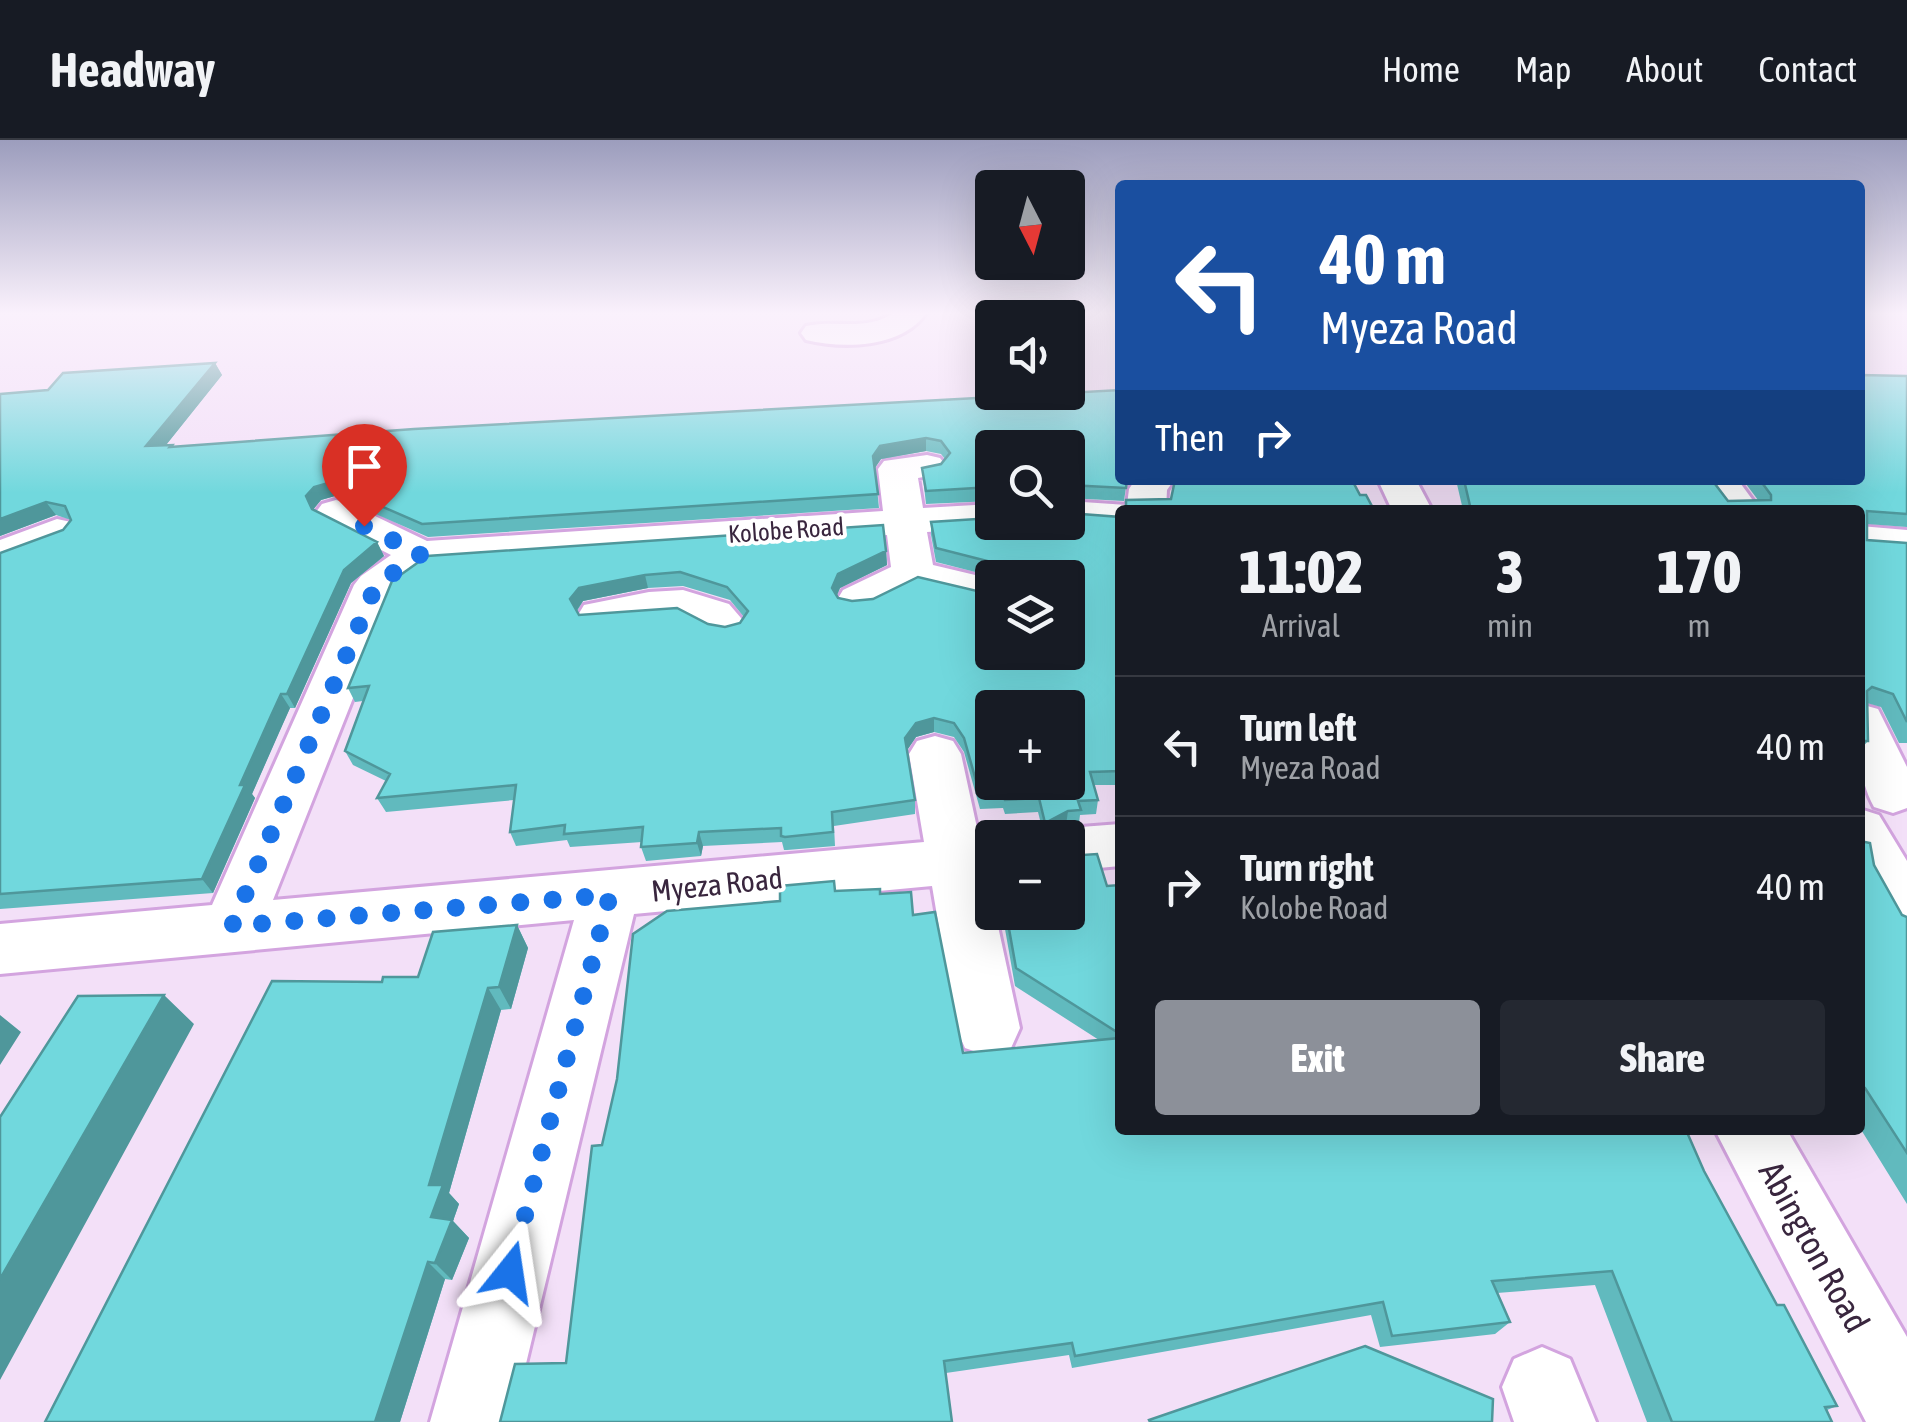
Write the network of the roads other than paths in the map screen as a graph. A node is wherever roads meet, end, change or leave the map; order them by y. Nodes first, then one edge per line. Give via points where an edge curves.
1 (900, 468) dead end
2 (336, 512) dead end
3 (1085, 513) edge
4 (1115, 514) edge
5 (975, 517) edge
6 (907, 522) junction
7 (58, 531) edge
8 (1865, 538) edge
9 (664, 539) junction
10 (1907, 542) edge
11 (0, 554) edge
12 (421, 554) junction
13 (913, 573) junction
14 (975, 588) edge
15 (859, 600) edge
16 (658, 606) junction
17 (600, 615) edge
18 (724, 625) edge
19 (1865, 742) edge
20 (935, 754) dead end
21 (1880, 803) edge
22 (1115, 846) edge
23 (1085, 849) edge
24 (974, 859) edge
25 (610, 895) junction
26 (1907, 913) edge
27 (232, 926) junction
28 (0, 949) edge
29 (988, 1028) dead end
30 (1752, 1135) edge
31 (1907, 1416) edge
32 (470, 1422) edge

1 - 6 street
2 - 12 street, Kolobe Road
3 - 4 street
5 - 6 street, Kolobe Road
6 - 9 street, Kolobe Road
6 - 13 street
7 - 11 street
8 - 10 street
9 - 12 street, Kolobe Road
9 - 16 street
12 - 27 street via 376,585
13 - 14 street
13 - 15 street
16 - 17 street
16 - 18 street via 694,605
19 - 21 street
20 - 24 street
21 - 26 street
22 - 23 street
24 - 25 street, Myeza Road
24 - 29 street
25 - 27 street, Myeza Road
25 - 32 street
27 - 28 street, Myeza Road
30 - 31 street, Abington Road

